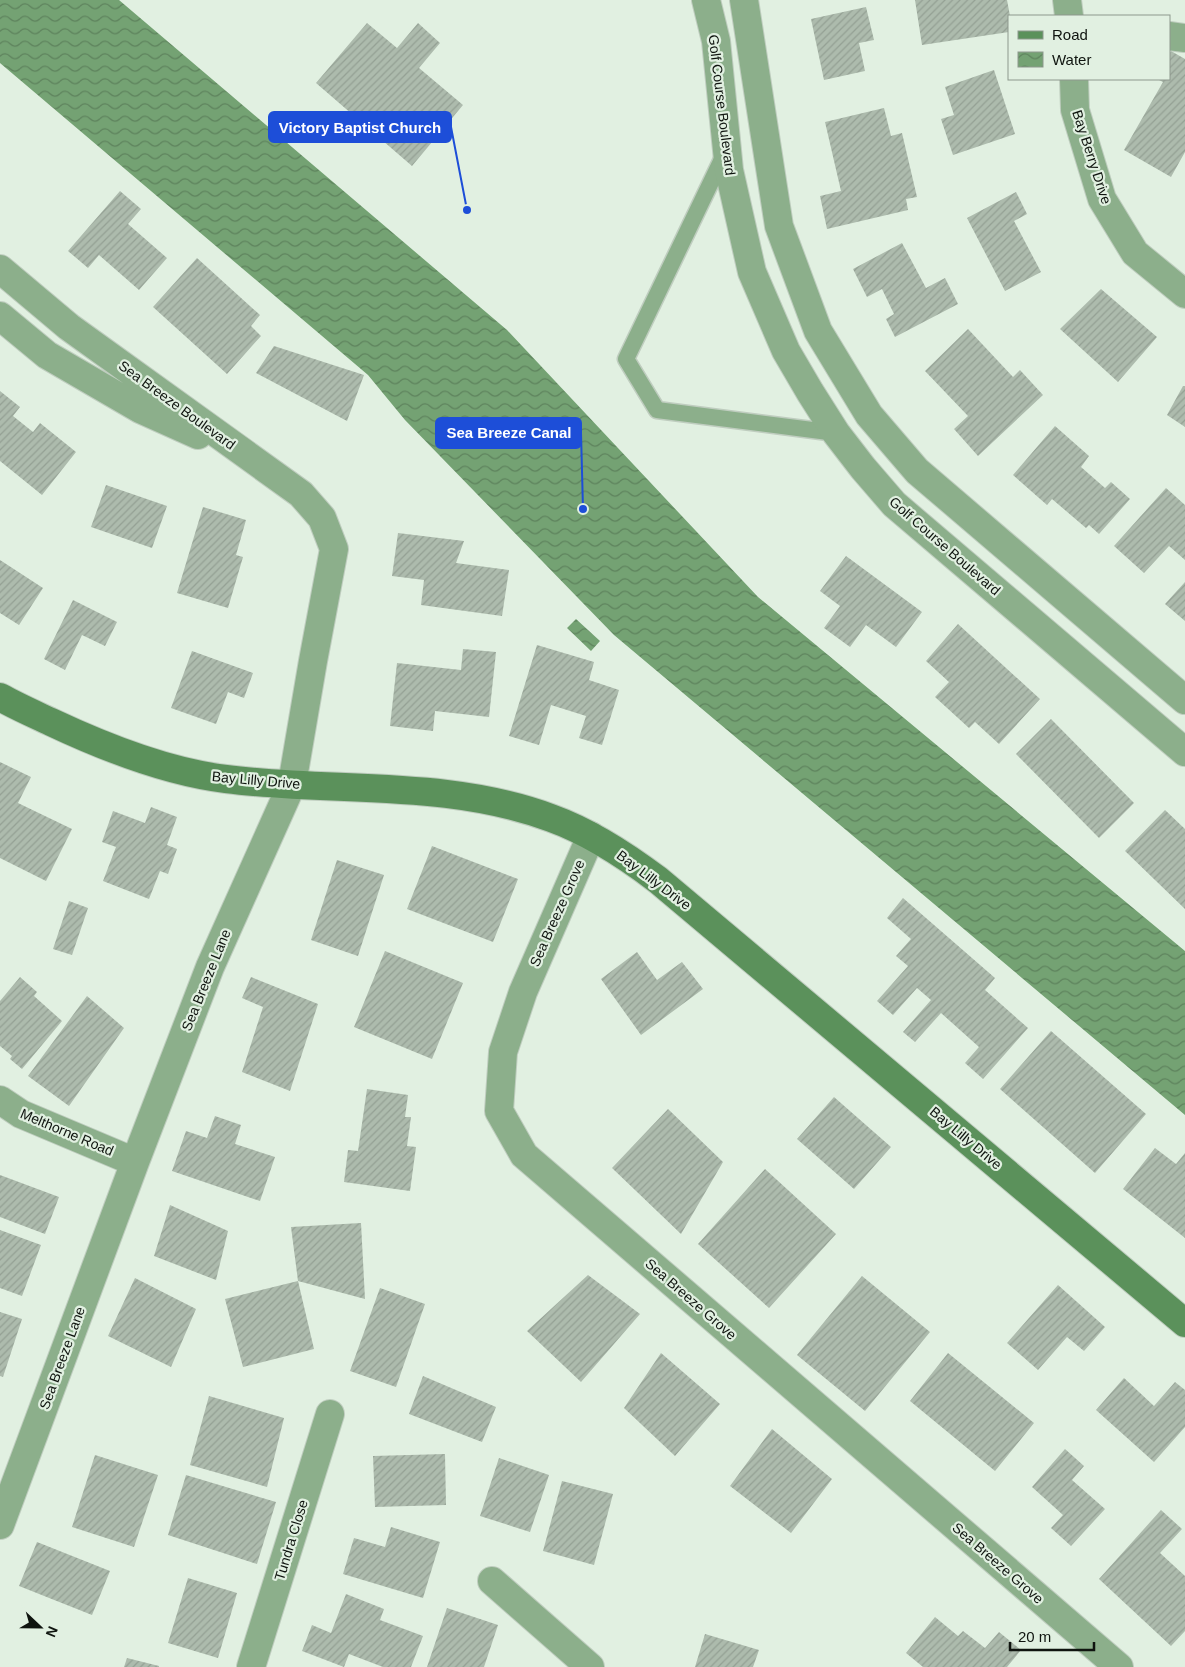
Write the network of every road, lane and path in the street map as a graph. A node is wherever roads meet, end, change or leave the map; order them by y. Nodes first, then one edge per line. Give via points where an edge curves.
1 (706, 0) edge
2 (744, 0) edge
3 (1067, 0) edge
4 (1069, 15) edge
5 (1170, 36) edge
6 (1185, 38) edge
7 (1074, 80) edge
8 (726, 152) junction
9 (0, 269) edge
10 (1185, 294) edge
11 (0, 316) edge
12 (836, 433) junction
13 (248, 456) junction
14 (917, 471) junction
15 (894, 504) junction
16 (0, 697) edge
17 (1185, 700) edge
18 (1185, 752) edge
19 (292, 784) junction
20 (591, 836) junction
21 (0, 1100) edge
22 (135, 1162) junction
23 (1185, 1322) edge
24 (330, 1414) dead end
25 (0, 1524) edge
26 (492, 1582) dead end
27 (251, 1667) edge
28 (590, 1667) edge
29 (1119, 1667) edge

1 - 8 street, Golf Course Boulevard via 716,41
2 - 14 street via 779,226 818,331 869,415
3 - 4 street
5 - 6 street
7 - 10 street, Bay Berry Drive via 1075,110 1102,199 1135,253
8 - 12 street, Golf Course Boulevard via 752,272 786,351
8 - 12 lane via 626,359 657,410
9 - 13 street, Sea Breeze Boulevard via 69,327
11 - 13 street, Sea Breeze Boulevard via 47,355 140,409
12 - 15 street, Golf Course Boulevard
13 - 19 street, Sea Breeze Lane via 301,494 322,518 334,549
14 - 15 street
14 - 17 street
15 - 18 street, Golf Course Boulevard
16 - 19 main road, Bay Lilly Drive via 85,738 146,760 224,779
19 - 20 main road, Bay Lilly Drive via 454,794 513,805
19 - 22 street, Sea Breeze Lane via 210,966
20 - 23 main road, Bay Lilly Drive via 658,880
20 - 29 street, Sea Breeze Grove via 523,992 502,1052 499,1111 524,1155
21 - 22 street, Melthorne Road via 21,1114
22 - 25 street, Sea Breeze Lane
24 - 27 street, Tundra Close
26 - 28 street

